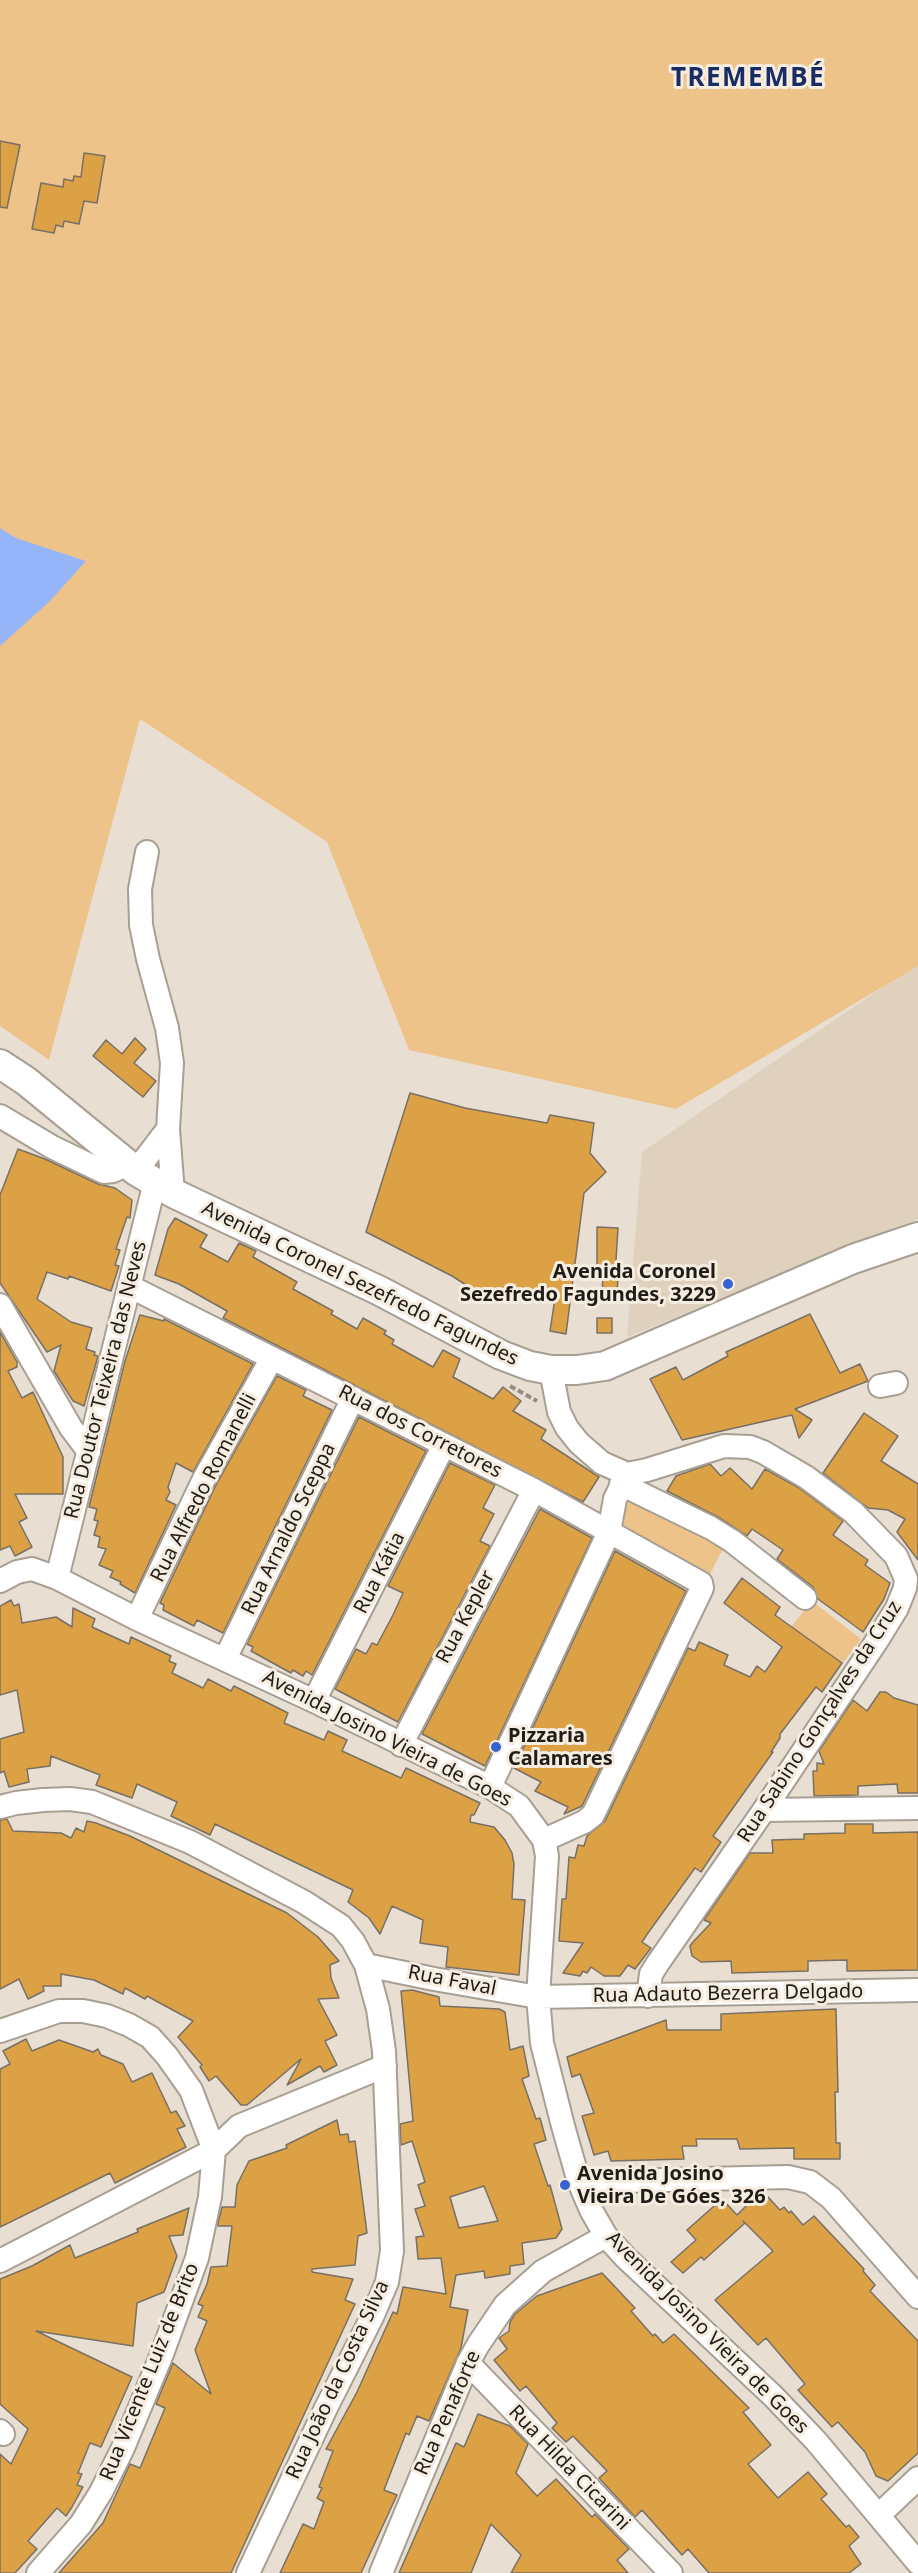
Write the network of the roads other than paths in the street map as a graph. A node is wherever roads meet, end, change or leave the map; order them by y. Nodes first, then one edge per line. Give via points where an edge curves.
1 (147, 852) dead end
2 (0, 1064) edge
3 (0, 1116) edge
4 (168, 1129) junction
5 (148, 1178) junction
6 (918, 1237) edge
7 (129, 1286) junction
8 (0, 1305) edge
9 (272, 1358) junction
10 (551, 1370) junction
11 (353, 1398) junction
12 (444, 1445) junction
13 (89, 1452) junction
14 (624, 1479) junction
15 (534, 1490) junction
16 (609, 1532) junction
17 (57, 1578) junction
18 (0, 1581) edge
19 (805, 1598) dead end
20 (137, 1619) junction
21 (225, 1659) junction
22 (314, 1701) junction
23 (400, 1745) junction
24 (490, 1787) junction
25 (0, 1808) edge
26 (918, 1808) edge
27 (764, 1810) junction
28 (544, 1840) junction
29 (366, 1965) junction
30 (918, 1990) edge
31 (648, 1996) junction
32 (537, 1997) junction
33 (0, 2031) edge
34 (385, 2066) junction
35 (214, 2150) junction
36 (579, 2182) junction
37 (606, 2236) junction
38 (0, 2261) edge
39 (918, 2297) edge
40 (468, 2363) junction
41 (918, 2478) edge
42 (879, 2515) junction
43 (918, 2564) edge
44 (918, 2569) edge
45 (38, 2573) edge
46 (248, 2573) edge
47 (381, 2573) edge
48 (670, 2573) edge
49 (914, 2573) edge

1 - 4 street via 140,889 141,925 172,1063
2 - 5 main road, Avenida Coronel Sezefredo Fagundes
3 - 5 street via 104,1172
4 - 5 street
4 - 5 street via 151,1148
5 - 7 street, Rua Doutor Teixeira das Neves
5 - 10 main road, Avenida Coronel Sezefredo Fagundes via 501,1355
6 - 10 main road, Avenida Coronel Sezefredo Fagundes via 853,1259 605,1366
7 - 9 street, Rua dos Corretores
7 - 13 street, Rua Doutor Teixeira das Neves
8 - 13 street
9 - 11 street, Rua dos Corretores
9 - 20 street, Rua Alfredo Romanelli via 204,1479
10 - 14 street via 559,1412 567,1428 584,1448
11 - 12 street, Rua dos Corretores
11 - 21 street, Rua Arnaldo Sceppa
12 - 15 street, Rua dos Corretores
12 - 22 street, Rua Kátia
13 - 17 street, Rua Doutor Teixeira das Neves
14 - 16 street via 611,1513
14 - 19 street via 718,1532
14 - 27 street, Rua Sabino Gonçalves da Cruz via 724,1446 750,1447 791,1467 853,1512 903,1568 905,1588 897,1608
15 - 16 street, Rua dos Corretores
15 - 23 street, Rua Kepler
16 - 24 street
16 - 28 street, Rua dos Corretores via 698,1580 702,1588 593,1815
17 - 18 street, Avenida Josino Vieira de Goes via 32,1569
17 - 20 street, Avenida Josino Vieira de Goes
20 - 21 street, Avenida Josino Vieira de Goes
21 - 22 street, Avenida Josino Vieira de Goes
22 - 23 street, Avenida Josino Vieira de Goes
23 - 24 street, Avenida Josino Vieira de Goes
24 - 28 street, Avenida Josino Vieira de Goes via 519,1806
25 - 29 street, Rua João da Costa Silva via 43,1800 92,1802 190,1842 341,1926
26 - 27 street
27 - 31 street, Rua Sabino Gonçalves da Cruz via 651,1974
28 - 32 street, Avenida Josino Vieira de Goes via 547,1856
29 - 32 street, Rua Faval
29 - 34 street, Rua João da Costa Silva via 378,2009
30 - 31 street, Rua Adauto Bezerra Delgado
31 - 32 street, Rua Adauto Bezerra Delgado
32 - 36 street, Avenida Josino Vieira de Goes via 550,2080
33 - 35 street via 59,2011 83,2011 129,2025 150,2037 191,2090
34 - 35 street via 239,2126
34 - 46 street, Rua João da Costa Silva via 392,2251 387,2282
35 - 38 street
35 - 45 street, Rua Vicente Luiz de Brito via 210,2197 197,2259 153,2375 101,2492 81,2524
36 - 37 street, Avenida Josino Vieira de Goes
36 - 39 street via 788,2177 810,2182 831,2198
37 - 40 street, Rua Penaforte via 543,2271 505,2305
37 - 42 street, Avenida Josino Vieira de Goes via 773,2396
40 - 47 street, Rua Penaforte
40 - 48 street, Rua Hilda Cicarini
41 - 42 street
42 - 43 street, Avenida Josino Vieira de Goes
44 - 49 street

